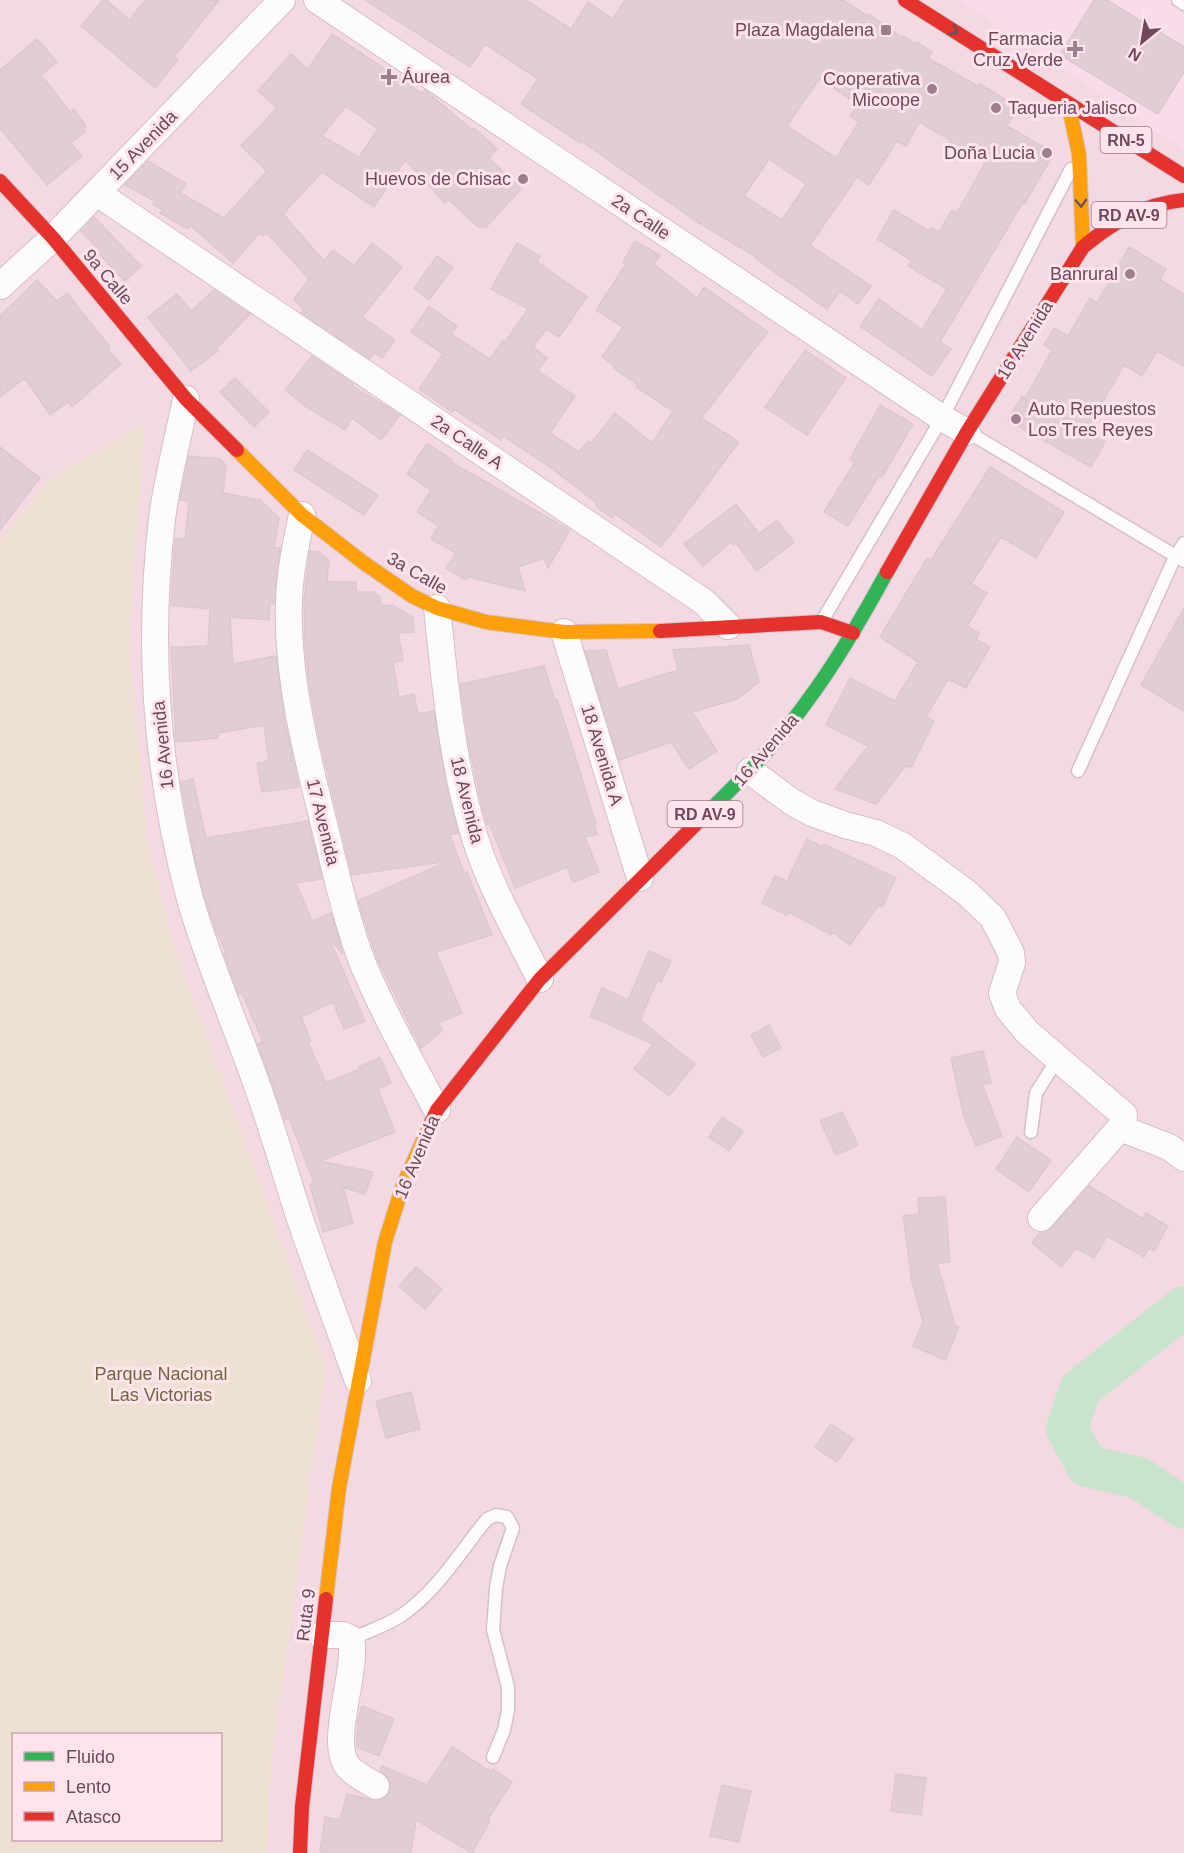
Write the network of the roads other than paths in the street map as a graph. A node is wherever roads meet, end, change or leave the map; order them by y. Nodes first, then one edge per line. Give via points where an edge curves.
1 (282, 0) edge
2 (318, 0) edge
3 (905, 0) edge
4 (1178, 0) edge
5 (1184, 4) edge
6 (1068, 103) junction
7 (1079, 154) junction
8 (1184, 176) edge
9 (0, 181) edge
10 (97, 193) junction
11 (1184, 200) edge
12 (53, 238) junction
13 (1083, 247) junction
14 (0, 286) edge
15 (186, 399) junction
16 (942, 418) junction
17 (967, 432) junction
18 (302, 515) junction
19 (1184, 543) edge
20 (1180, 559) edge
21 (437, 608) junction
22 (821, 622) junction
23 (728, 626) junction
24 (564, 632) junction
25 (853, 633) junction
26 (750, 771) junction
27 (1078, 771) dead end
28 (640, 878) junction
29 (540, 979) junction
30 (1057, 1060) junction
31 (437, 1110) junction
32 (1120, 1128) junction
33 (1031, 1132) dead end
34 (1184, 1158) edge
35 (1041, 1218) dead end
36 (358, 1382) junction
37 (321, 1635) junction
38 (351, 1639) junction
39 (494, 1757) dead end
40 (376, 1786) dead end
41 (300, 1853) edge

1 - 10 street, 15 Avenida
2 - 16 street, 2a Calle
3 -> 6 main road, RN-5
4 - 5 lane
6 - 7 main road
6 - 8 main road, RN-5
7 -> 13 main road
7 - 16 lane, 16 Avenida
9 - 12 main road, 9a Calle
10 - 12 street, 15 Avenida
10 - 23 street, 2a Calle A via 704,602
11 - 13 main road, 16 Avenida / RD AV-9 via 1140,209 1100,232
12 - 14 street, 15 Avenida
12 - 15 main road, 9a Calle
13 - 17 main road, 16 Avenida / RD AV-9
15 - 18 main road, 3a Calle
15 - 36 street, 16 Avenida via 165,496 157,580 155,659 166,786 204,944 259,1090
16 - 17 street, 2a Calle
16 - 22 lane, 16 Avenida
17 - 20 lane
17 - 25 main road, 16 Avenida / RD AV-9
18 - 21 main road, 3a Calle via 387,579
18 - 31 street, 17 Avenida via 291,568 289,637 309,765 364,964
19 - 20 lane
20 - 27 lane
21 - 24 main road, 3a Calle via 486,622
21 - 29 street, 18 Avenida via 444,683 463,794 476,840 504,909
22 - 23 main road
22 - 25 main road
23 - 24 main road, 3a Calle via 675,631
24 - 28 street, 18 Avenida A
25 - 26 main road, 16 Avenida / RD AV-9 via 808,701
26 - 28 main road, 16 Avenida / RD AV-9
26 - 30 street via 812,813 876,833 903,846 967,893 993,918 1011,953 1012,963 1002,993 1008,1009
28 - 29 main road, 16 Avenida / RD AV-9
29 - 31 main road, 16 Avenida / RD AV-9
30 - 32 street via 1124,1115
30 - 33 lane via 1035,1093
31 - 36 main road, 16 Avenida / RD AV-9 via 403,1185 385,1242
32 - 34 street via 1169,1147
32 - 35 street
36 - 37 main road, Ruta 9 via 339,1488
37 - 38 street
37 - 41 main road, Ruta 9
38 - 39 lane via 414,1606 434,1587 487,1519 496,1515 507,1517 513,1528 498,1577 493,1630 508,1687 508,1710
38 - 40 street via 341,1750 348,1766

